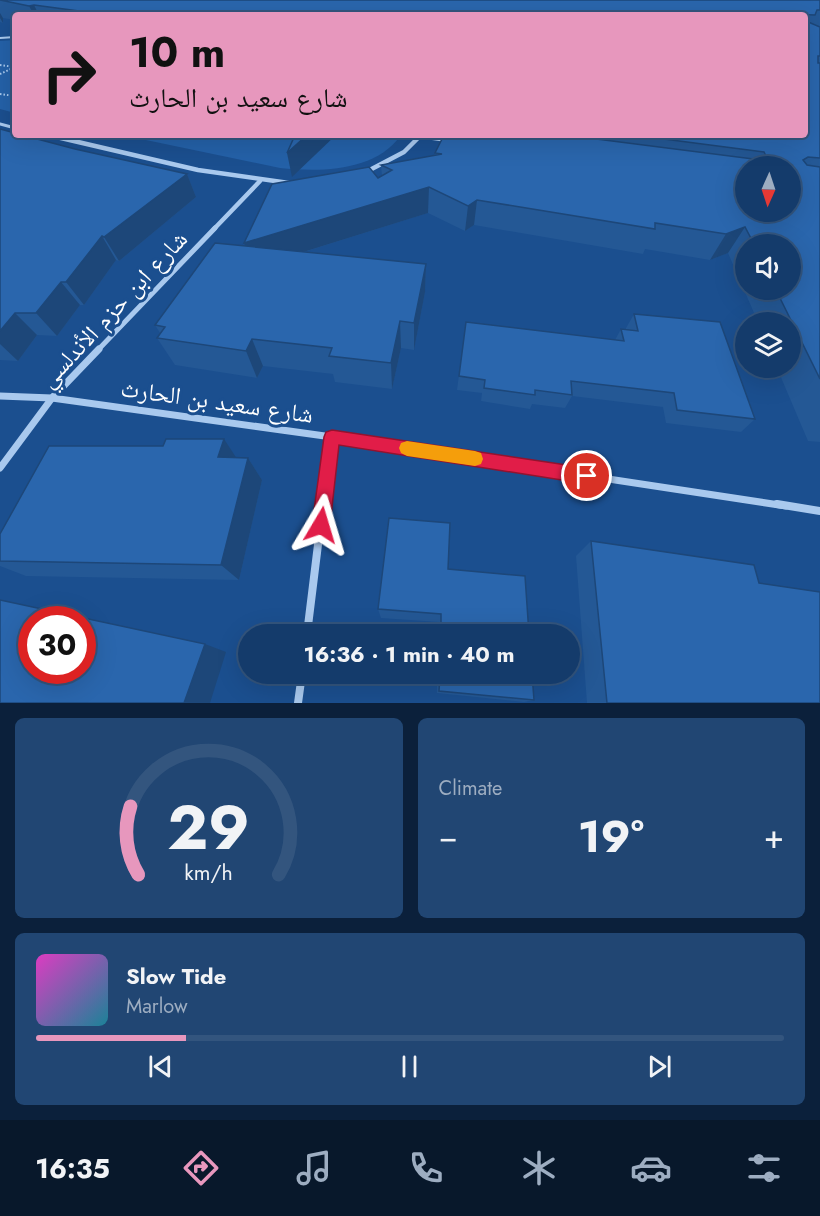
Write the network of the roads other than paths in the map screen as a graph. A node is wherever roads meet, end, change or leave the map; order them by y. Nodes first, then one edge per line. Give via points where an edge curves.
1 (62, 138) edge
2 (418, 138) edge
3 (434, 138) edge
4 (455, 141) edge
5 (357, 174) edge
6 (260, 181) junction
7 (293, 183) edge
8 (0, 396) edge
9 (52, 398) junction
10 (332, 437) junction
11 (0, 468) edge
12 (820, 511) edge
13 (308, 624) edge
14 (301, 684) edge
15 (298, 703) edge

1 - 6 street
2 - 5 street via 391,160
3 - 4 street
6 - 7 street
6 - 9 street, شارع ابن حزم الأندلسي
8 - 9 street, شارع سعيد بن الحارث
9 - 10 street, شارع سعيد بن الحارث
9 - 11 street, شارع ابن حزم الأندلسي
10 - 12 street, شارع سعيد بن الحارث
10 - 13 street
14 - 15 street

